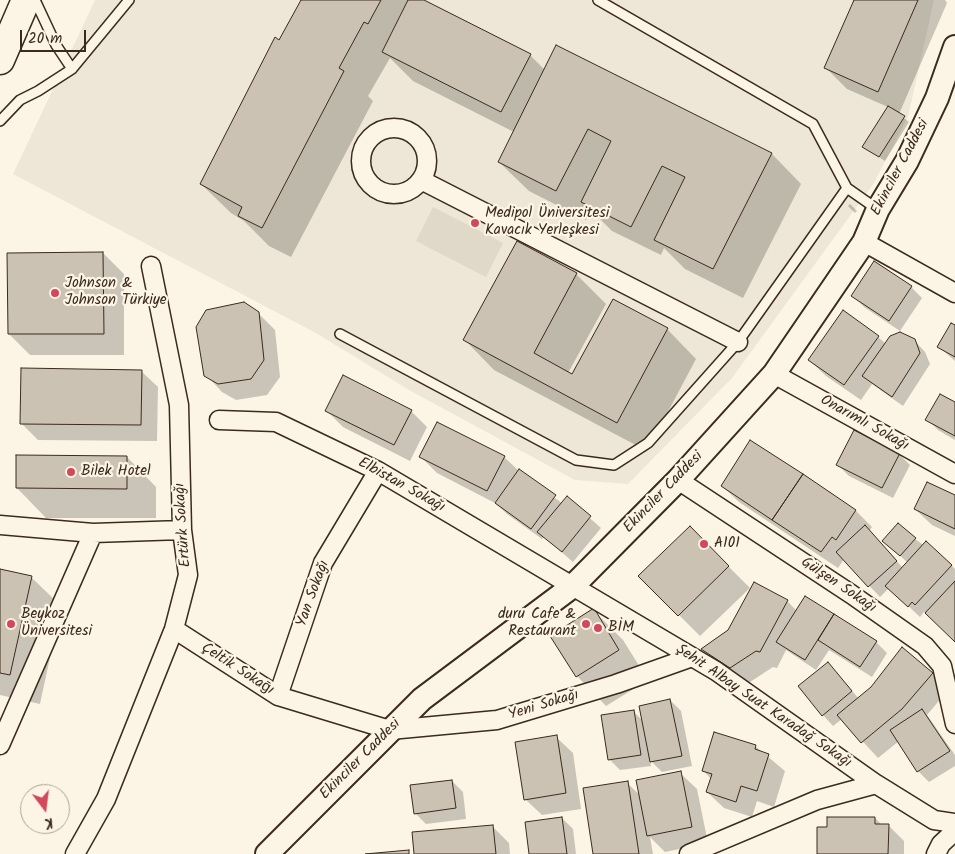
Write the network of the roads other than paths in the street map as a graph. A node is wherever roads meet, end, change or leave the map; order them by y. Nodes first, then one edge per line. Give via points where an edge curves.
1 (26, 0) edge
2 (35, 0) edge
3 (129, 0) edge
4 (598, 0) edge
5 (955, 47) edge
6 (0, 60) edge
7 (72, 69) junction
8 (0, 121) edge
9 (421, 180) dead end
10 (847, 188) junction
11 (878, 209) junction
12 (864, 242) junction
13 (151, 266) dead end
14 (955, 293) edge
15 (340, 334) dead end
16 (738, 342) junction
17 (774, 374) junction
18 (219, 420) dead end
19 (378, 471) junction
20 (955, 474) edge
21 (678, 480) junction
22 (0, 525) edge
23 (182, 530) junction
24 (93, 532) junction
25 (573, 586) junction
26 (174, 629) junction
27 (692, 657) junction
28 (278, 696) junction
29 (955, 724) edge
30 (390, 730) junction
31 (0, 745) edge
32 (876, 784) junction
33 (955, 823) edge
34 (955, 831) edge
35 (75, 854) edge
36 (267, 854) edge
37 (689, 854) edge
38 (936, 854) edge

1 - 6 highway
2 - 7 lane via 56,45
3 - 7 lane
4 - 10 lane via 813,124
5 - 11 street, Ekinciler Caddesi via 937,98 907,161
7 - 8 lane via 20,100
9 - 16 street
10 - 11 lane
10 - 16 lane
11 - 12 street, Ekinciler Caddesi
12 - 14 street
12 - 17 street, Ekinciler Caddesi
13 - 23 street, Ertürk Sokağı via 179,405
15 - 16 lane via 576,460 614,465 648,443
17 - 20 street, Onarımlı Sokağı
17 - 21 street, Ekinciler Caddesi
18 - 19 street, Elbistan Sokağı via 276,422
19 - 25 street, Elbistan Sokağı
19 - 28 street, Yan Sokağı via 323,563
21 - 25 street, Ekinciler Caddesi
21 - 29 street, Gülşen Sokağı via 925,646 942,666
22 - 24 street
23 - 24 street
23 - 26 street, Ertürk Sokağı via 188,575
24 - 31 street
25 - 27 street, Şehit Albay Suat Karadağ Sokağı
25 - 30 street, Ekinciler Caddesi via 422,699
26 - 28 street, Çeltik Sokaḡı
26 - 35 street, Ertürk Sokağı via 106,799
27 - 30 street, Yeni Sokağı via 498,720
27 - 32 street, Şehit Albay Suat Karadağ Sokağı
28 - 30 street, Çeltik Sokaḡı
30 - 36 street, Ekinciler Caddesi
32 - 33 street, Şehit Albay Suat Karadağ Sokağı via 934,820
32 - 37 street via 817,800
34 - 38 street via 941,844

